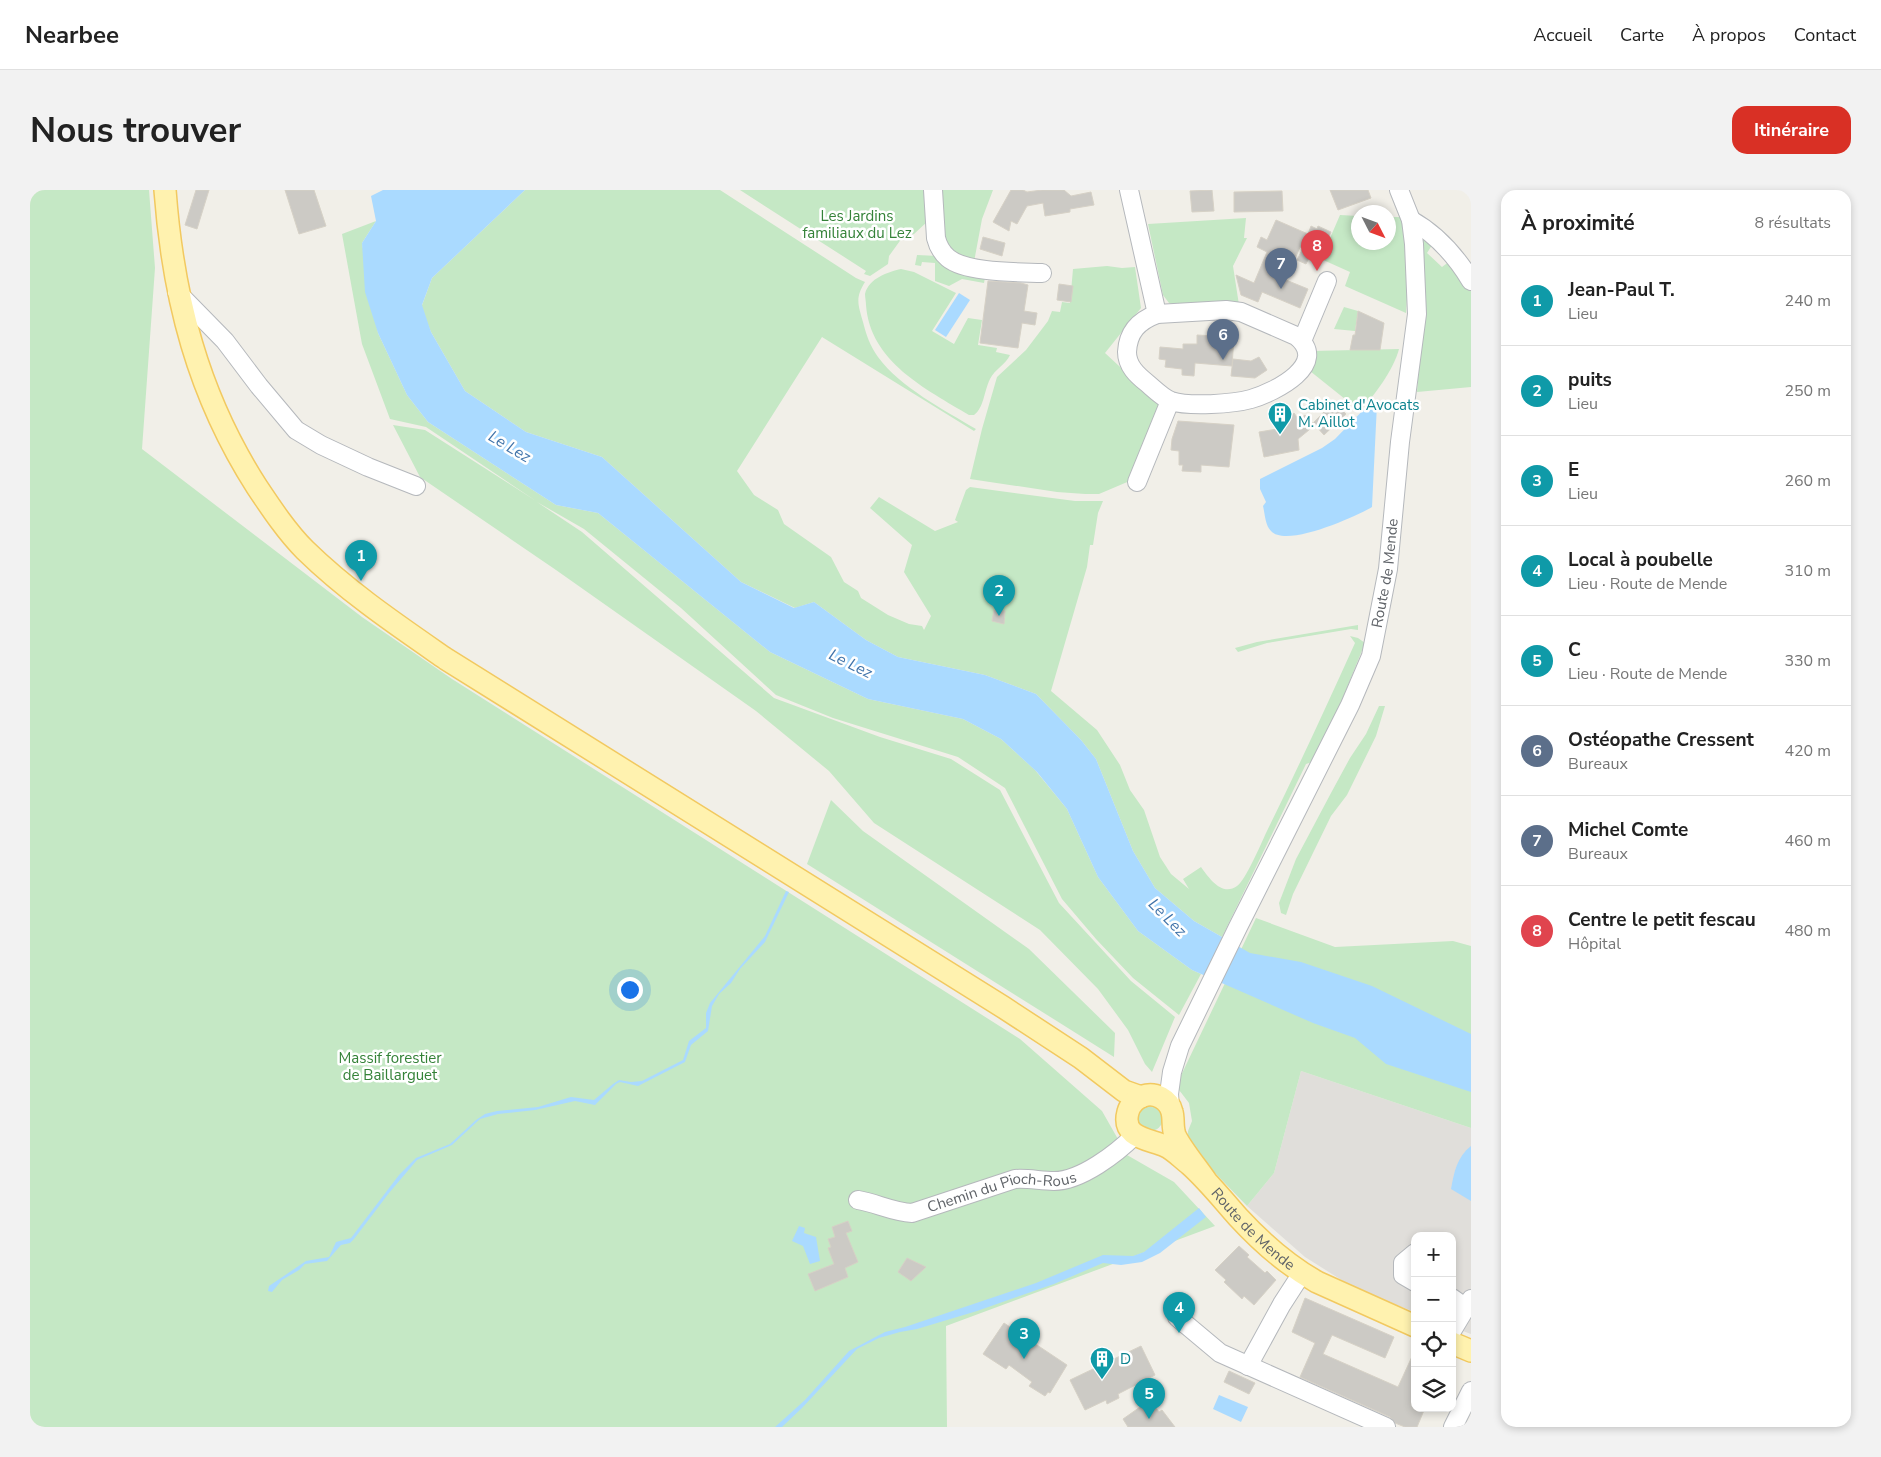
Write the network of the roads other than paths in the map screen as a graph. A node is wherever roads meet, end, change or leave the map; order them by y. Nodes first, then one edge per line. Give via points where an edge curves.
1 (165, 190) edge
2 (933, 190) edge
3 (1128, 190) edge
4 (1399, 190) edge
5 (1411, 220) junction
6 (1042, 273) dead end
7 (1328, 281) dead end
8 (1471, 281) edge
9 (178, 292) junction
10 (1157, 314) junction
11 (1302, 341) junction
12 (1170, 401) junction
13 (1137, 482) dead end
14 (416, 486) dead end
15 (1024, 1021) junction
16 (1159, 1105) junction
17 (1136, 1131) junction
18 (1207, 1182) junction
19 (858, 1200) dead end
20 (1411, 1256) edge
21 (1302, 1273) junction
22 (1411, 1279) edge
23 (1463, 1302) edge
24 (1177, 1317) dead end
25 (1455, 1322) edge
26 (1411, 1324) edge
27 (1456, 1345) edge
28 (1471, 1351) edge
29 (1248, 1366) junction
30 (1471, 1391) edge
31 (1386, 1427) edge
32 (1453, 1427) edge

1 - 9 main road
2 - 6 street via 936,238 948,258 965,267
3 - 10 street
4 - 5 street, Route de Mende
5 - 8 street via 1440,240
5 - 16 street, Route de Mende via 1417,314 1388,569 1371,656 1350,705 1180,1046 1168,1094
7 - 11 street
9 - 14 street via 224,341 296,430 368,467
9 - 15 main road via 188,335 208,392 241,462 269,506 304,549 363,601 446,659
10 - 11 street via 1234,310
10 - 12 street via 1134,329 1127,342 1127,356 1136,373
11 - 12 street via 1307,357 1303,370 1269,392 1228,404
12 - 13 street
15 - 16 main road via 1124,1091
15 - 17 main road via 1068,1055 1117,1100
16 - 17 main road via 1131,1105
16 - 18 main road, Route de Mende
17 - 18 main road, Route de Mende via 1170,1149
17 - 19 street, Chemin du Pioch-Rous via 1110,1157 1067,1179 1015,1179 912,1213
18 - 21 main road, Route de Mende via 1264,1244
20 - 22 street via 1403,1263 1404,1274
21 - 26 main road, Route de Mende
21 - 29 street, Route de Mende
23 - 25 street
24 - 29 street via 1220,1353
27 - 28 main road
29 - 31 street
30 - 32 street

